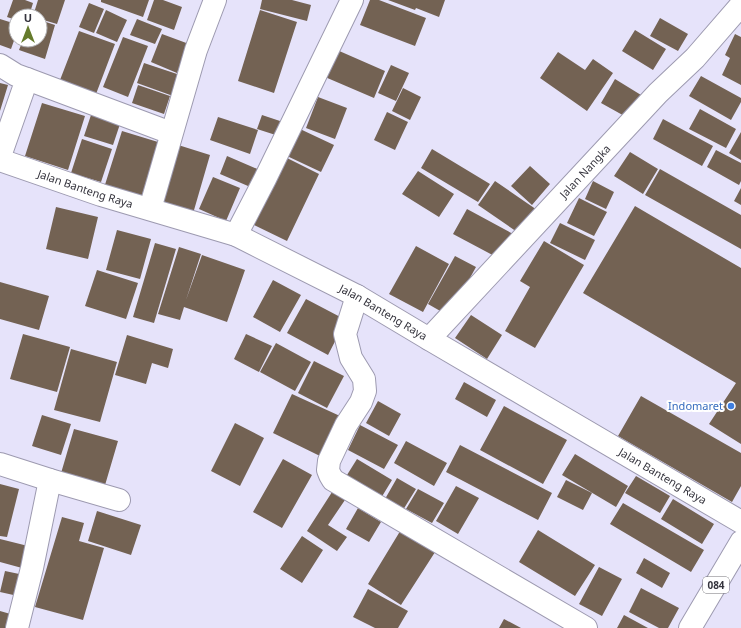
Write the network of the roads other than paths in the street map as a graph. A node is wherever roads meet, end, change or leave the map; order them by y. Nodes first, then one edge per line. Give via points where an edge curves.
1 (216, 0) edge
2 (352, 0) edge
3 (741, 5) edge
4 (0, 65) edge
5 (27, 79) junction
6 (171, 133) junction
7 (0, 156) edge
8 (0, 160) edge
9 (150, 209) junction
10 (236, 235) junction
11 (357, 296) junction
12 (429, 339) junction
13 (0, 464) edge
14 (50, 480) junction
15 (119, 500) dead end
16 (741, 522) edge
17 (741, 542) edge
18 (17, 628) edge
19 (586, 628) edge
20 (690, 628) edge

1 - 6 street via 196,50
2 - 10 street
3 - 12 street, Jalan Nangka via 695,58 658,92
4 - 5 street
5 - 6 street
5 - 7 street
6 - 9 street
8 - 9 street, Jalan Banteng Raya
9 - 10 street, Jalan Banteng Raya
10 - 11 street, Jalan Banteng Raya
11 - 12 street, Jalan Banteng Raya
11 - 19 street via 345,334 351,358 364,379 365,391 329,461 328,470 333,480
12 - 16 street, Jalan Banteng Raya
13 - 14 street
14 - 15 street
14 - 18 street
17 - 20 street, 084

